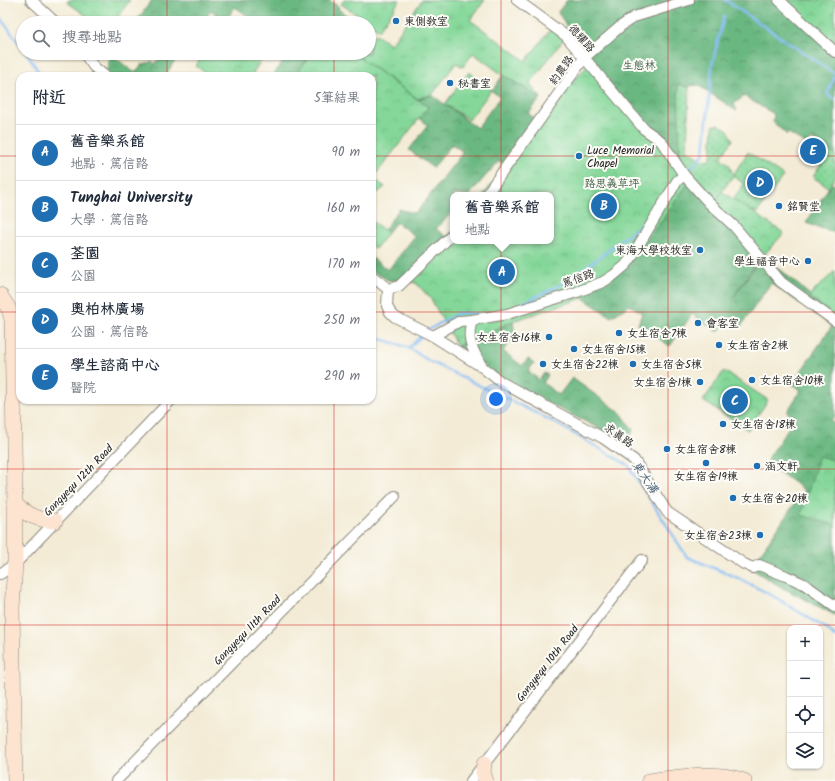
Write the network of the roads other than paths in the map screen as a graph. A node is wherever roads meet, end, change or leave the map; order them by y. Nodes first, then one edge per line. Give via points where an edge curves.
1 (31, 0) edge
2 (517, 0) edge
3 (689, 0) edge
4 (779, 0) edge
5 (48, 16) edge
6 (835, 52) edge
7 (89, 60) edge
8 (587, 61) junction
9 (100, 72) edge
10 (680, 181) junction
11 (488, 192) edge
12 (450, 237) edge
13 (376, 279) edge
14 (388, 289) junction
15 (0, 295) edge
16 (472, 320) junction
17 (835, 321) edge
18 (433, 336) junction
19 (482, 367) junction
20 (167, 404) edge
21 (395, 496) dead end
22 (15, 504) junction
23 (56, 521) junction
24 (642, 560) dead end
25 (15, 564) junction
26 (0, 574) edge
27 (835, 606) edge
28 (6, 607) edge
29 (484, 764) junction
30 (15, 781) edge
31 (116, 781) edge
32 (471, 781) edge
33 (486, 781) edge
34 (649, 781) edge
35 (744, 781) edge

1 - 5 street
2 - 8 street, 德耀路 via 566,36
3 - 8 street, 約農路 via 634,17 621,26
4 - 6 street
7 - 9 street
8 - 10 street via 644,129 661,142
8 - 11 street, 約農路
10 - 16 street, 篤信路 via 631,258 614,275 577,292 507,314
10 - 17 street via 734,226 781,282
12 - 14 street via 399,286
13 - 14 street
14 - 18 street, 求真路 via 387,306 390,312
15 - 22 street via 12,320
16 - 18 street, 篤信路 via 460,320
16 - 19 street via 469,330 470,342
18 - 19 street, 求真路
19 - 27 street, 求真路 via 501,382 603,438 634,460 666,512 744,564 753,568 759,565 804,584
20 - 23 street, Gongyequ 12th Road
21 - 31 street, Gongyequ 11th Road
22 - 23 street via 34,518
22 - 25 street
23 - 25 street, Gongyequ 12th Road
24 - 29 street, Gongyequ 10th Road
25 - 26 street, Gongyequ 12th Road
25 - 28 street
28 - 30 street
29 - 32 street, Gongyequ 10th Road
29 - 33 street
34 - 35 street via 725,775

